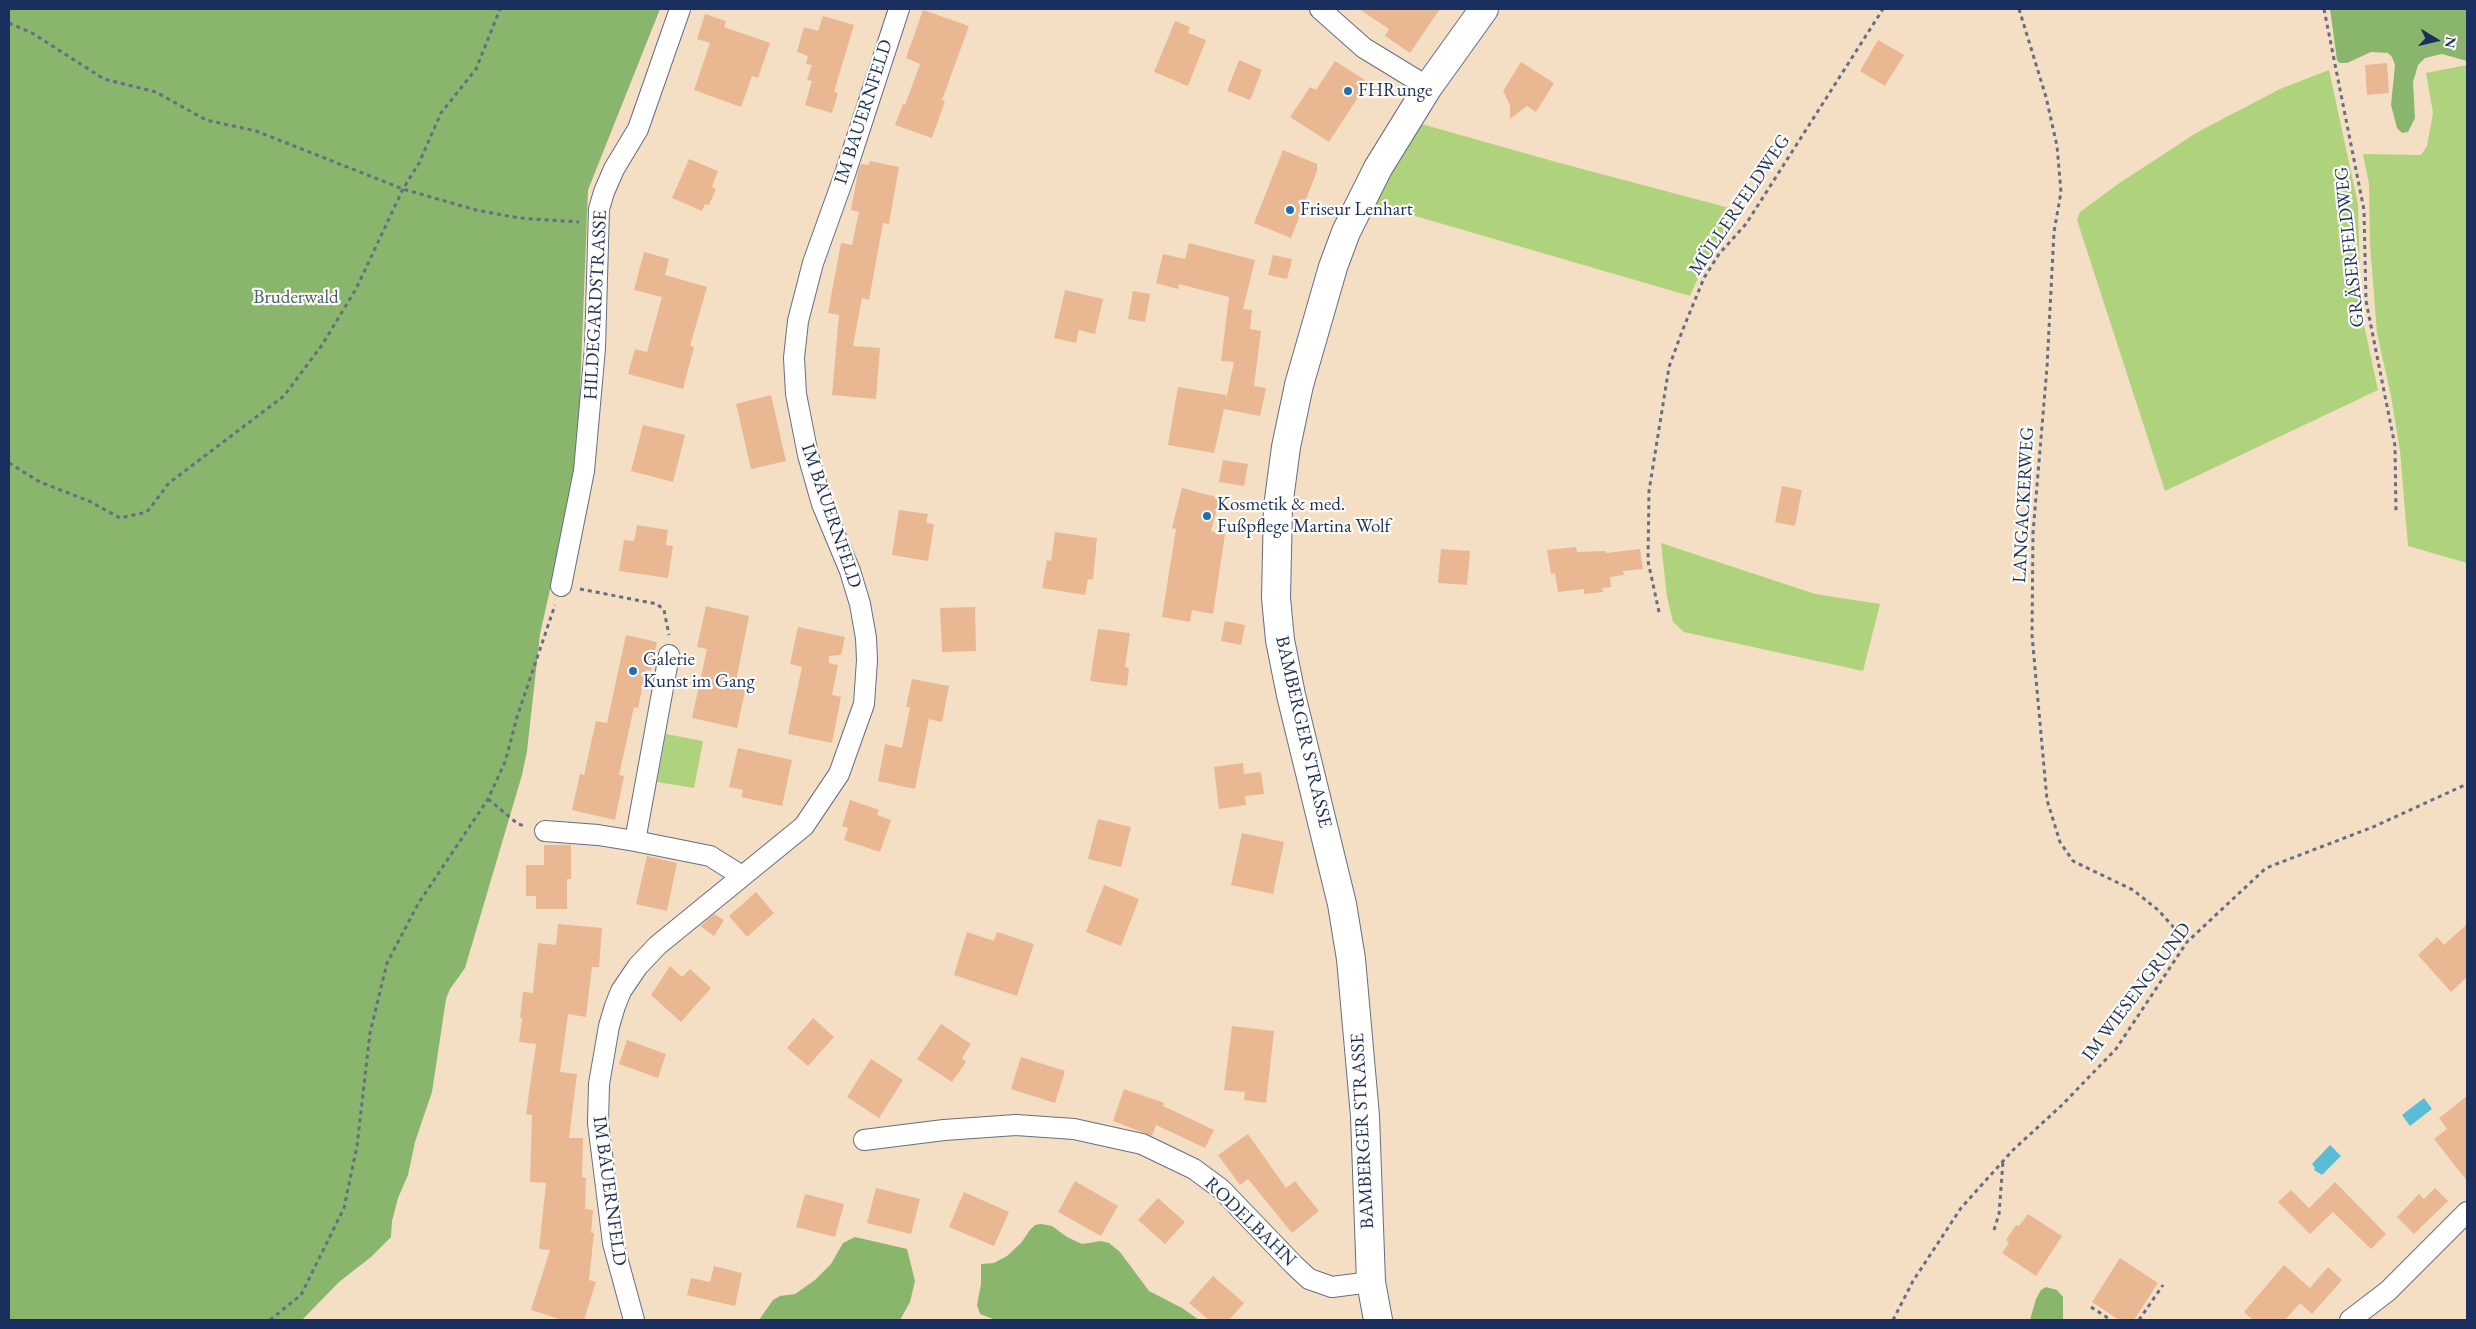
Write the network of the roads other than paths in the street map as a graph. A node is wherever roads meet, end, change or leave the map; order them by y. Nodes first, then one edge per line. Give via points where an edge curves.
1 (680, 9) edge
2 (899, 9) edge
3 (1320, 9) edge
4 (1484, 9) edge
5 (1428, 87) junction
6 (561, 586) road end
7 (669, 655) road end
8 (546, 831) road end
9 (635, 841) junction
10 (742, 876) junction
11 (864, 1140) dead end
12 (2467, 1212) edge
13 (1371, 1282) junction
14 (634, 1320) edge
15 (1378, 1320) edge
16 (2350, 1320) edge

1 - 6 street, HILDEGARDSTRASSE via 638,129 604,192 597,223 595,348 584,471
2 - 10 street, IM BAUERNFELD via 813,263 798,321 794,358 796,394 808,455 822,504 860,604 867,652 864,704 849,751 825,797 804,826
3 - 5 street via 1364,48
4 - 5 street, BAMBERGER STRASSE
5 - 13 street, BAMBERGER STRASSE via 1378,168 1333,266 1299,384 1278,507 1276,561 1280,640 1290,695 1340,895 1351,959 1366,1116
7 - 9 street
8 - 9 street
9 - 10 street via 710,856
10 - 14 street, IM BAUERNFELD via 658,945 638,966 621,991 609,1026 599,1084 598,1123 613,1243
11 - 13 street, RODELBAHN via 1016,1125 1074,1129 1142,1144 1194,1169 1221,1189 1310,1279 1332,1287
12 - 16 street via 2388,1291
13 - 15 street, BAMBERGER STRASSE

